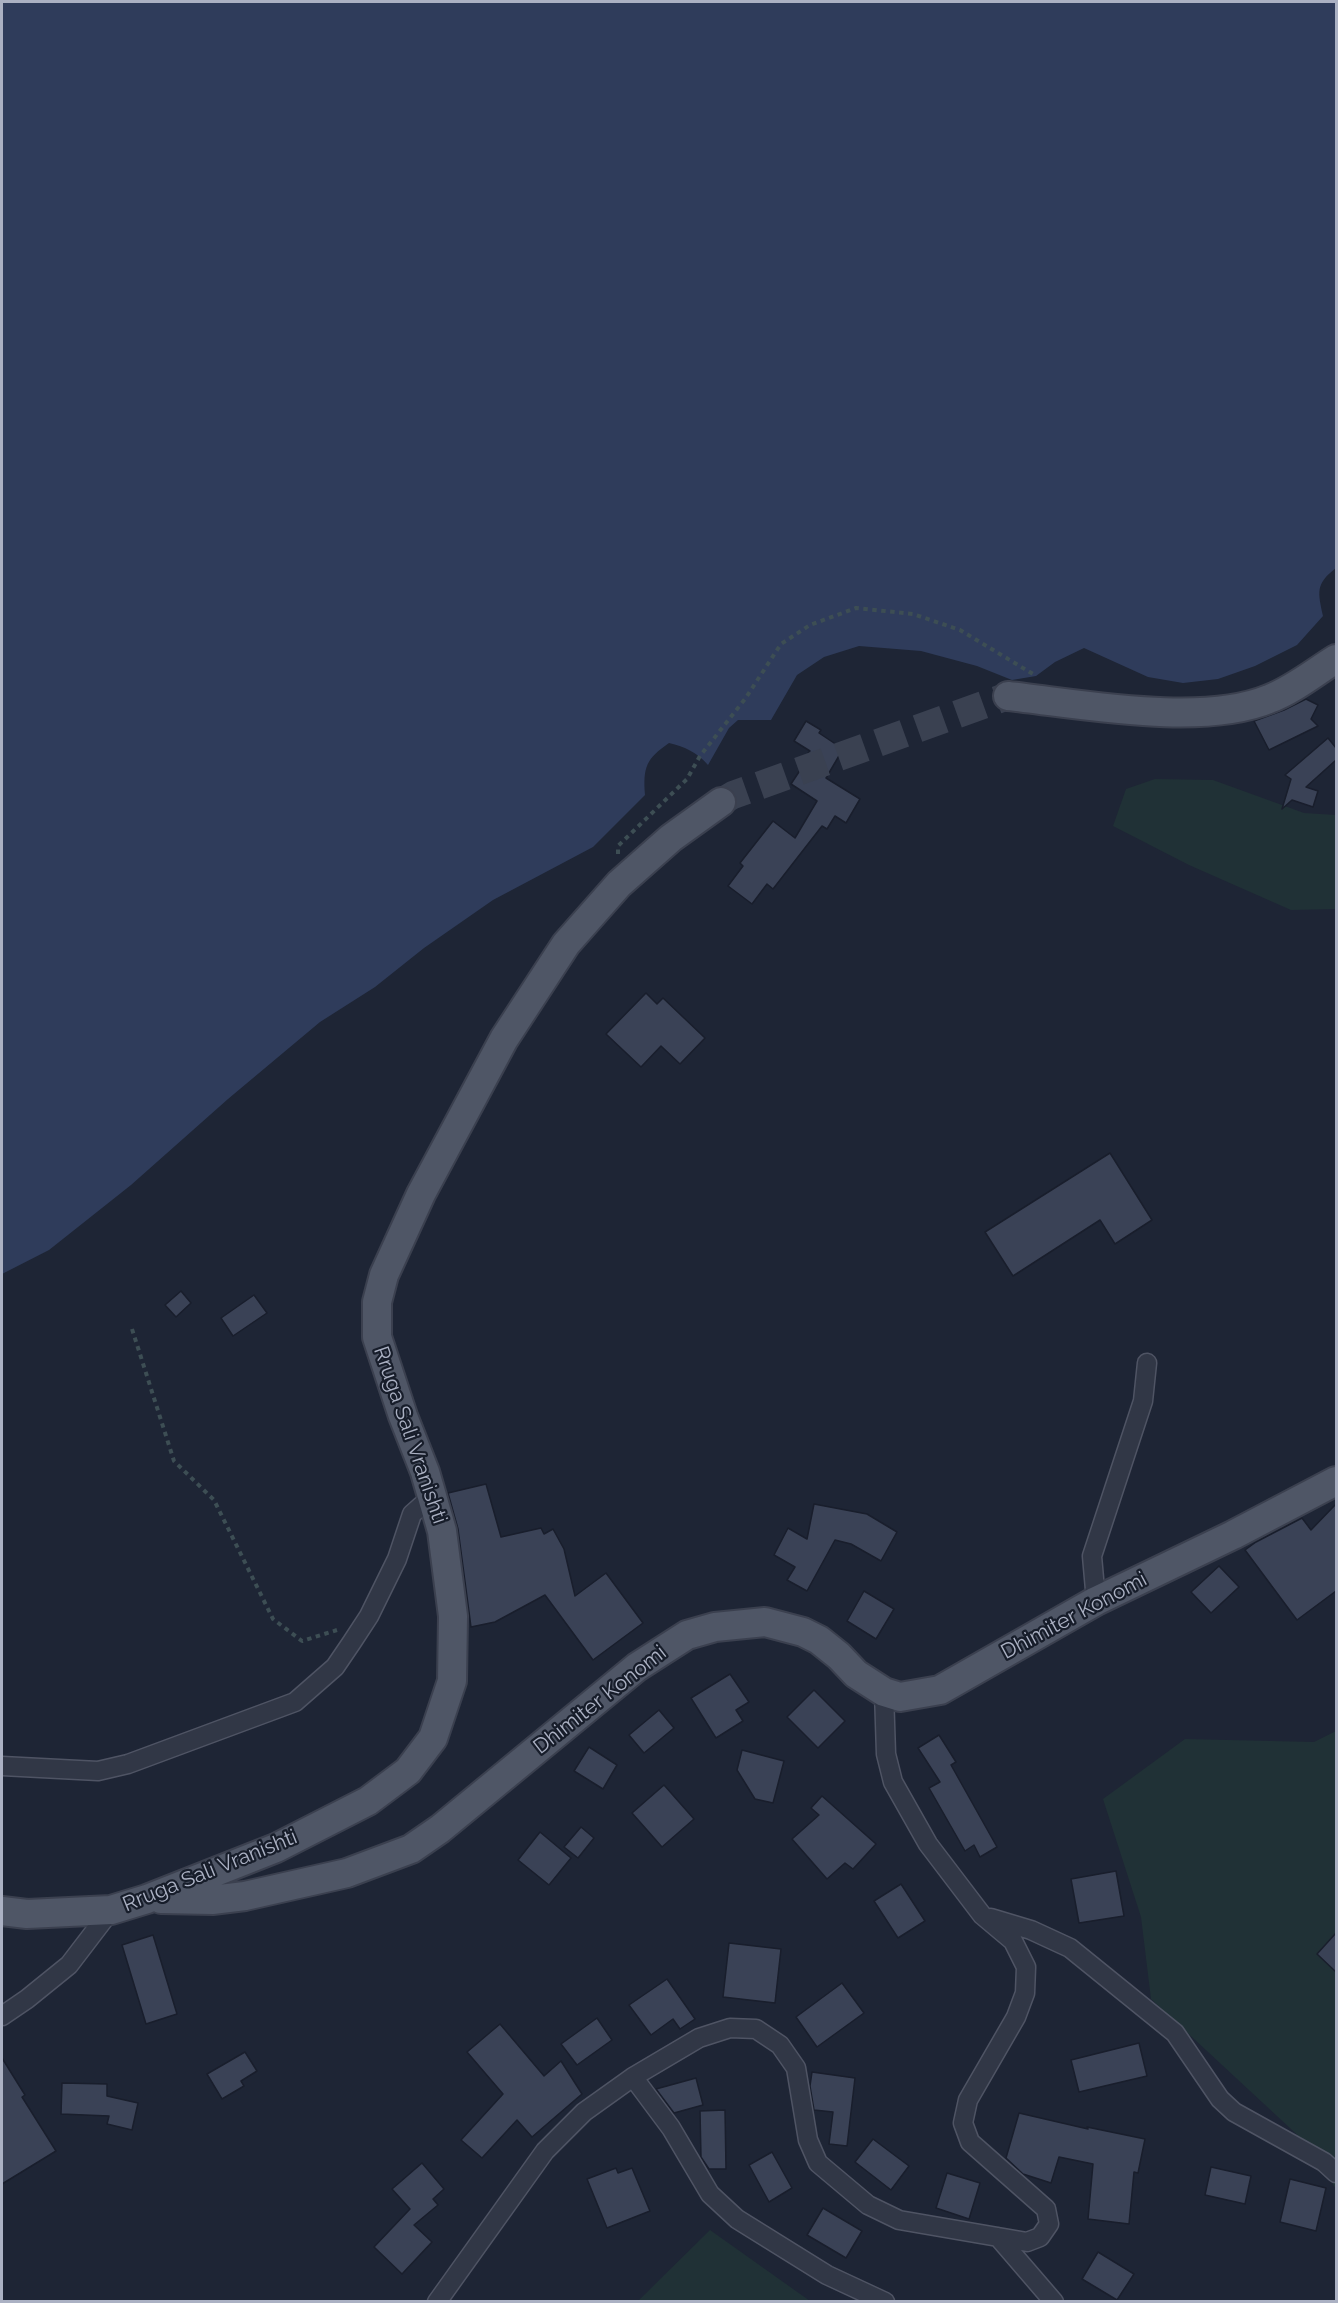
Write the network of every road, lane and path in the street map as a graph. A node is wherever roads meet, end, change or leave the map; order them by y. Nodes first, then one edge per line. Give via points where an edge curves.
1 (1336, 659) edge
2 (1036, 676) dead end
3 (1008, 696) tunnel mouth
4 (721, 802) tunnel mouth
5 (619, 884) junction
6 (132, 1329) dead end
7 (1147, 1363) dead end
8 (1336, 1481) edge
9 (434, 1501) junction
10 (1096, 1601) junction
11 (369, 1616) junction
12 (884, 1692) junction
13 (2, 1766) edge
14 (147, 1899) junction
15 (111, 1910) junction
16 (2, 1911) edge
17 (982, 1915) junction
18 (2, 2016) edge
19 (633, 2077) junction
20 (1336, 2173) edge
21 (998, 2237) junction
22 (437, 2301) edge
23 (885, 2301) edge
24 (1054, 2301) edge

1 - 3 main road via 1270,699 1222,711 1150,711
2 - 5 path via 960,630 914,614 856,609 810,625 781,644 687,779 618,846
4 - 5 main road, Rruga Sali Vranishti via 671,838
5 - 9 main road, Rruga Sali Vranishti via 566,944 504,1039 421,1194 384,1275 377,1302 377,1337
6 - 11 path via 174,1461 214,1500 273,1619 302,1641 327,1635
7 - 10 street via 1143,1401 1092,1556
8 - 10 main road, Dhimiter Konomi
9 - 11 street via 412,1514 397,1559
9 - 14 main road, Rruga Sali Vranishti via 442,1531 453,1616 452,1681 433,1738 408,1771 368,1801 276,1848
10 - 12 main road, Dhimiter Konomi via 940,1690 900,1697
11 - 13 street via 335,1667 295,1702 129,1764 98,1771
12 - 14 main road, Dhimiter Konomi via 856,1674 819,1640 803,1632 765,1622 715,1627 687,1635 636,1667 441,1829 411,1849 347,1873 245,1896
12 - 17 street via 886,1754 893,1782 928,1844
14 - 15 main road, Rruga Sali Vranishti
15 - 16 main road, Rruga Sali Vranishti via 27,1914
15 - 18 street via 69,1965
17 - 20 street via 1031,1930 1070,1948 1174,2032 1220,2099 1234,2112 1324,2162
17 - 21 street via 1013,1941 1026,1967 1025,1993 1016,2017 968,2100 963,2122 970,2142 1046,2209 1049,2224 1040,2237 1027,2242
19 - 21 street via 699,2038 730,2028 756,2029 780,2045 796,2068 808,2140 818,2163 868,2205 899,2220
19 - 22 street via 584,2112 545,2151
19 - 23 street via 671,2128 710,2194 737,2218 827,2275
21 - 24 street

